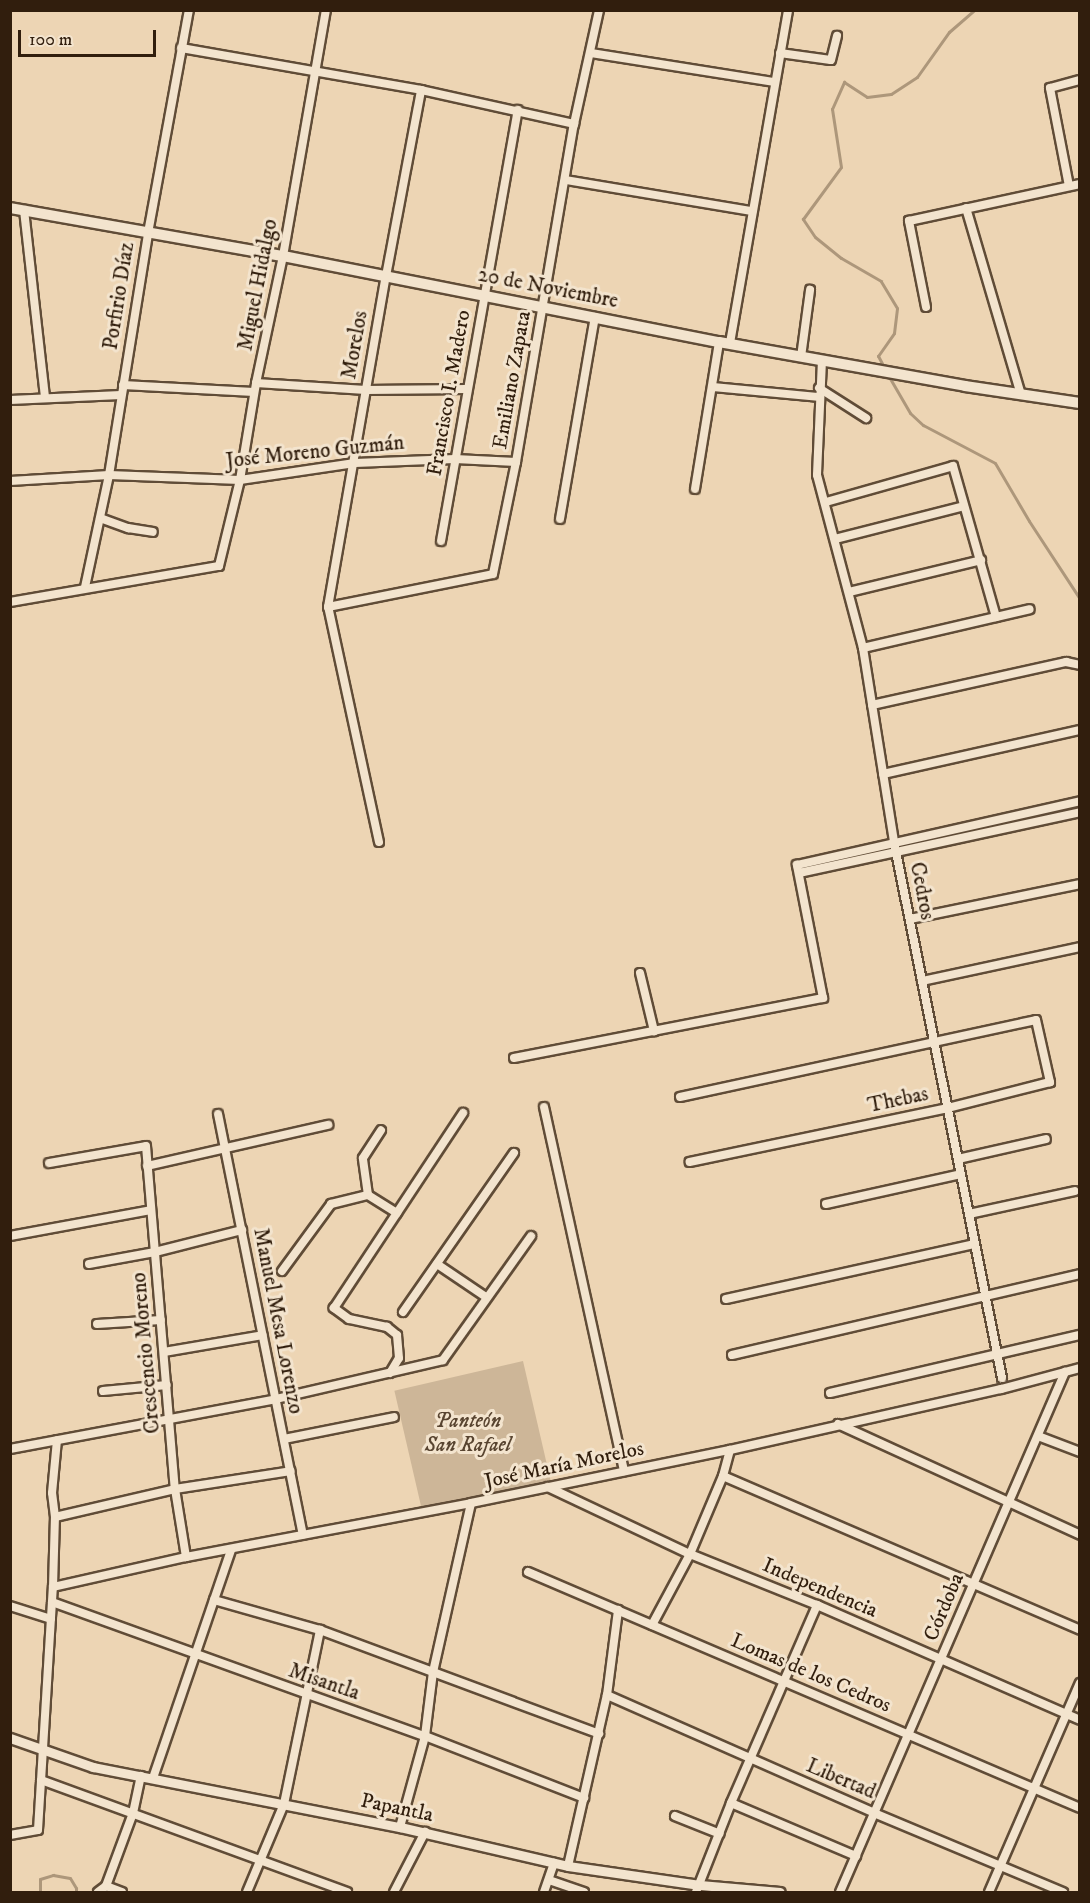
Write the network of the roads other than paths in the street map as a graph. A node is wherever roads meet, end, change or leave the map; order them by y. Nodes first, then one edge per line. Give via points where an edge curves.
1 (189, 10) edge
2 (326, 10) edge
3 (599, 10) edge
4 (788, 10) edge
5 (837, 36) dead end
6 (181, 48) junction
7 (591, 53) junction
8 (780, 53) junction
9 (315, 72) junction
10 (1080, 80) edge
11 (776, 82) junction
12 (421, 90) junction
13 (518, 110) junction
14 (574, 124) junction
15 (566, 180) junction
16 (1080, 184) edge
17 (1069, 186) junction
18 (10, 208) edge
19 (966, 208) junction
20 (24, 210) junction
21 (752, 211) junction
22 (148, 233) junction
23 (283, 256) junction
24 (386, 276) junction
25 (810, 290) dead end
26 (484, 296) junction
27 (543, 306) junction
28 (927, 307) dead end
29 (596, 318) junction
30 (724, 342) junction
31 (801, 357) junction
32 (822, 360) junction
33 (256, 383) junction
34 (123, 385) junction
35 (713, 387) junction
36 (467, 389) junction
37 (366, 390) junction
38 (254, 392) junction
39 (1020, 392) junction
40 (819, 393) junction
41 (121, 395) junction
42 (45, 397) junction
43 (10, 400) edge
44 (1080, 403) edge
45 (866, 418) dead end
46 (455, 459) junction
47 (516, 462) junction
48 (355, 463) junction
49 (109, 475) junction
50 (240, 480) junction
51 (10, 481) edge
52 (695, 489) dead end
53 (826, 502) junction
54 (964, 506) junction
55 (100, 518) junction
56 (560, 519) dead end
57 (153, 532) dead end
58 (835, 539) junction
59 (441, 541) dead end
60 (981, 560) junction
61 (85, 587) junction
62 (849, 592) junction
63 (10, 602) edge
64 (328, 607) junction
65 (1030, 609) dead end
66 (996, 617) junction
67 (863, 648) junction
68 (1080, 665) edge
69 (872, 705) junction
70 (1080, 730) edge
71 (883, 774) junction
72 (1080, 801) edge
73 (1080, 812) edge
74 (379, 842) dead end
75 (895, 847) junction
76 (1080, 884) edge
77 (910, 919) junction
78 (1080, 948) edge
79 (640, 973) dead end
80 (922, 981) junction
81 (654, 1031) junction
82 (934, 1041) junction
83 (514, 1058) dead end
84 (680, 1097) dead end
85 (544, 1107) dead end
86 (948, 1108) junction
87 (464, 1113) dead end
88 (218, 1114) dead end
89 (328, 1125) dead end
90 (381, 1130) dead end
91 (1046, 1139) dead end
92 (225, 1148) junction
93 (514, 1153) dead end
94 (958, 1159) junction
95 (690, 1162) dead end
96 (48, 1163) dead end
97 (147, 1166) junction
98 (961, 1174) junction
99 (1075, 1191) dead end
100 (368, 1195) junction
101 (826, 1204) dead end
102 (151, 1210) junction
103 (397, 1214) junction
104 (969, 1214) junction
105 (242, 1230) junction
106 (10, 1236) edge
107 (531, 1236) dead end
108 (975, 1244) junction
109 (155, 1252) junction
110 (89, 1264) dead end
111 (436, 1264) junction
112 (282, 1271) dead end
113 (1080, 1274) edge
114 (986, 1296) junction
115 (486, 1297) junction
116 (726, 1299) dead end
117 (403, 1312) dead end
118 (161, 1320) junction
119 (97, 1324) dead end
120 (263, 1335) junction
121 (1080, 1335) edge
122 (164, 1352) junction
123 (997, 1354) junction
124 (732, 1355) dead end
125 (1080, 1368) edge
126 (1065, 1372) junction
127 (390, 1373) junction
128 (1002, 1378) dead end
129 (167, 1385) junction
130 (103, 1391) dead end
131 (830, 1393) dead end
132 (276, 1399) junction
133 (394, 1417) dead end
134 (170, 1418) junction
135 (838, 1424) junction
136 (1038, 1436) junction
137 (284, 1439) junction
138 (57, 1440) junction
139 (10, 1449) edge
140 (730, 1450) junction
141 (1080, 1452) edge
142 (291, 1471) junction
143 (624, 1471) junction
144 (723, 1476) junction
145 (548, 1487) junction
146 (175, 1489) junction
147 (471, 1503) junction
148 (1009, 1503) junction
149 (55, 1517) junction
150 (303, 1534) junction
151 (1080, 1535) edge
152 (231, 1550) junction
153 (690, 1554) junction
154 (186, 1557) junction
155 (528, 1572) dead end
156 (973, 1586) junction
157 (53, 1587) junction
158 (214, 1600) junction
159 (52, 1602) junction
160 (817, 1605) junction
161 (10, 1606) edge
162 (618, 1610) junction
163 (51, 1619) junction
164 (652, 1625) junction
165 (320, 1630) junction
166 (1080, 1630) edge
167 (196, 1656) junction
168 (942, 1658) junction
169 (433, 1672) junction
170 (785, 1682) junction
171 (1080, 1683) edge
172 (607, 1695) junction
173 (308, 1696) junction
174 (1066, 1713) junction
175 (1080, 1720) edge
176 (599, 1734) junction
177 (908, 1735) junction
178 (425, 1736) junction
179 (10, 1738) edge
180 (43, 1749) junction
181 (752, 1760) junction
182 (141, 1776) junction
183 (153, 1778) junction
184 (41, 1780) junction
185 (1034, 1788) junction
186 (584, 1798) junction
187 (731, 1803) junction
188 (285, 1804) junction
189 (1080, 1808) edge
190 (132, 1813) junction
191 (874, 1814) junction
192 (675, 1816) dead end
193 (400, 1827) junction
194 (425, 1832) junction
195 (720, 1834) junction
196 (10, 1835) edge
197 (856, 1857) junction
198 (260, 1861) junction
199 (554, 1863) junction
200 (568, 1866) junction
201 (1000, 1866) junction
202 (549, 1880) junction
203 (106, 1886) junction
204 (698, 1889) edge
205 (98, 1893) edge
206 (122, 1893) edge
207 (247, 1893) edge
208 (347, 1893) edge
209 (394, 1893) edge
210 (544, 1893) edge
211 (584, 1893) edge
212 (780, 1893) edge
213 (840, 1893) edge
214 (989, 1893) edge
215 (1063, 1893) edge

1 - 6 street, Porfirio Díaz
2 - 9 street, Miguel Hidalgo
3 - 7 street, Emiliano Zapata
4 - 8 street
5 - 8 street via 831,60
6 - 9 street
6 - 22 street, Porfirio Díaz
7 - 11 street
7 - 14 street, Emiliano Zapata
8 - 11 street
9 - 12 street
9 - 23 street, Miguel Hidalgo
10 - 17 street via 1050,88
11 - 21 street
12 - 13 street
12 - 24 street, Morelos
13 - 14 street
13 - 26 street, Francisco I. Madero
14 - 15 street, Emiliano Zapata
15 - 21 street
15 - 27 street, Emiliano Zapata
16 - 17 street
17 - 19 street
18 - 20 main road, 20 de Noviembre
19 - 28 street via 909,221
19 - 39 street
20 - 22 main road, 20 de Noviembre
20 - 42 street
21 - 30 street
22 - 23 main road, 20 de Noviembre
22 - 34 street, Porfirio Díaz
23 - 24 main road, 20 de Noviembre
23 - 33 street, Miguel Hidalgo
24 - 26 main road, 20 de Noviembre
24 - 37 street, Morelos
25 - 31 street
26 - 27 main road, 20 de Noviembre
26 - 36 street, Francisco I. Madero
27 - 29 main road, 20 de Noviembre
27 - 47 street, Emiliano Zapata
29 - 30 main road, 20 de Noviembre
29 - 56 street
30 - 31 main road, 20 de Noviembre
30 - 35 street
31 - 32 main road, 20 de Noviembre
32 - 39 main road, 20 de Noviembre
32 - 40 street, Cedros
33 - 37 street
33 - 38 street, Miguel Hidalgo
34 - 38 street
34 - 41 street, Porfirio Díaz
35 - 40 street
35 - 52 street
36 - 37 street
36 - 46 street, Francisco I. Madero
37 - 48 street, Morelos
38 - 50 street, Miguel Hidalgo
39 - 44 main road, 20 de Noviembre
40 - 45 street
40 - 53 street, Cedros via 817,475
41 - 42 street
41 - 49 street, Porfirio Díaz
42 - 43 street
46 - 47 street, José Moreno Guzmán
46 - 48 street, José Moreno Guzmán
46 - 59 street, Francisco I. Madero
47 - 64 street, Emiliano Zapata via 493,574
48 - 50 street, José Moreno Guzmán
48 - 64 street, Morelos
49 - 50 street, José Moreno Guzmán
49 - 51 street, José Moreno Guzmán
49 - 55 street, Porfirio Díaz
50 - 61 street, Miguel Hidalgo via 219,566
53 - 54 street via 953,466
53 - 58 street, Cedros
54 - 58 street
54 - 60 street
55 - 57 street
55 - 61 street, Porfirio Díaz
58 - 62 street, Cedros
60 - 62 street
60 - 66 street
61 - 63 street
62 - 67 street, Cedros
64 - 74 street
65 - 66 street
66 - 67 street
67 - 69 street, Cedros
68 - 69 street via 1066,662
69 - 71 street, Cedros
70 - 71 street
71 - 75 street, Cedros
72 - 75 street
73 - 75 street
75 - 77 street, Cedros
75 - 81 street via 798,869 823,998
76 - 77 street
77 - 80 street, Cedros
78 - 80 street
79 - 81 street
80 - 82 street, Cedros
81 - 83 street
82 - 84 street
82 - 86 street, Cedros
82 - 86 street, Thebas via 1036,1020 1050,1082
85 - 143 street
86 - 94 street, Cedros
86 - 95 street, Thebas
87 - 103 street
88 - 92 street, Manuel Mesa Lorenzo
89 - 92 street
90 - 100 street via 363,1158
91 - 94 street
92 - 97 street
92 - 105 street, Manuel Mesa Lorenzo
93 - 111 street
94 - 98 street, Cedros
96 - 97 street, Crescencio Moreno via 146,1146
97 - 102 street, Crescencio Moreno
98 - 101 street
98 - 104 street, Cedros
99 - 104 street
100 - 103 street
100 - 112 street via 331,1204
102 - 106 street
102 - 109 street, Crescencio Moreno
103 - 127 street via 334,1308 349,1319 387,1327 397,1335 399,1358
104 - 108 street, Cedros
105 - 109 street
105 - 120 street, Manuel Mesa Lorenzo
107 - 115 street
108 - 114 street, Cedros
108 - 116 street
109 - 110 street
109 - 118 street, Crescencio Moreno
111 - 115 street
111 - 117 street
113 - 114 street
114 - 123 street, Cedros
114 - 124 street
115 - 127 street via 443,1360
118 - 119 street
118 - 122 street, Crescencio Moreno
120 - 122 street
120 - 132 street, Manuel Mesa Lorenzo
121 - 123 street
122 - 129 street, Crescencio Moreno
123 - 128 street, Cedros
123 - 131 street
125 - 126 street, José María Morelos
126 - 135 street, José María Morelos
126 - 136 street, Córdoba
127 - 132 street
129 - 130 street
129 - 134 street, Crescencio Moreno
132 - 134 street
132 - 137 street, Manuel Mesa Lorenzo
133 - 137 street
134 - 138 street
134 - 146 street, Crescencio Moreno
135 - 140 street, José María Morelos
135 - 148 street
136 - 141 street
136 - 148 street, Córdoba
137 - 142 street, Manuel Mesa Lorenzo
138 - 139 street
138 - 149 street via 52,1493
140 - 143 street, José María Morelos
140 - 144 street
142 - 146 street
142 - 150 street, Manuel Mesa Lorenzo
143 - 145 street, José María Morelos
144 - 153 street
144 - 156 street
145 - 147 street, José María Morelos
145 - 153 street, Independencia
146 - 149 street
146 - 154 street, Crescencio Moreno
147 - 150 street, José María Morelos
147 - 169 street
148 - 151 street
148 - 156 street, Córdoba
149 - 157 street
150 - 152 street, José María Morelos
152 - 154 street, José María Morelos
152 - 158 street
153 - 160 street, Independencia
153 - 164 street
154 - 157 street, José María Morelos
155 - 162 street, Lomas de los Cedros
156 - 166 street
156 - 168 street, Córdoba
157 - 159 street
158 - 165 street
158 - 167 street
159 - 163 street
159 - 167 street, Misantla
160 - 168 street, Independencia
160 - 170 street
161 - 163 street
162 - 164 street, Lomas de los Cedros
162 - 172 street
163 - 180 street
164 - 170 street, Lomas de los Cedros
165 - 169 street
165 - 173 street
167 - 173 street, Misantla
167 - 183 street
168 - 174 street, Independencia
168 - 177 street, Córdoba
169 - 176 street
169 - 178 street
170 - 177 street, Lomas de los Cedros
170 - 181 street
171 - 174 street
172 - 176 street
172 - 181 street, Libertad
173 - 178 street, Misantla
173 - 188 street
174 - 175 street, Independencia
174 - 185 street
176 - 186 street
177 - 185 street, Lomas de los Cedros
177 - 191 street, Córdoba
178 - 186 street, Misantla
178 - 193 street
179 - 180 street, Papantla
180 - 182 street, Papantla via 93,1767
180 - 184 street
181 - 187 street
181 - 191 street, Libertad
182 - 183 street, Papantla
182 - 190 street
183 - 188 street, Papantla
184 - 190 street
184 - 196 street via 38,1830
185 - 189 street, Lomas de los Cedros
185 - 201 street
186 - 200 street
187 - 195 street
187 - 197 street
188 - 193 street, Papantla
188 - 198 street
190 - 198 street
190 - 203 street
191 - 197 street, Córdoba
191 - 201 street, Libertad
192 - 195 street
193 - 194 street, Papantla
194 - 199 street, Papantla
194 - 209 street
195 - 204 street
197 - 213 street, Córdoba
198 - 207 street
198 - 208 street
199 - 200 street, Papantla
199 - 202 street
200 - 204 street, Papantla
201 - 214 street
201 - 215 street, Libertad
202 - 210 street
202 - 211 street
203 - 205 street
203 - 206 street
204 - 212 street, Papantla

